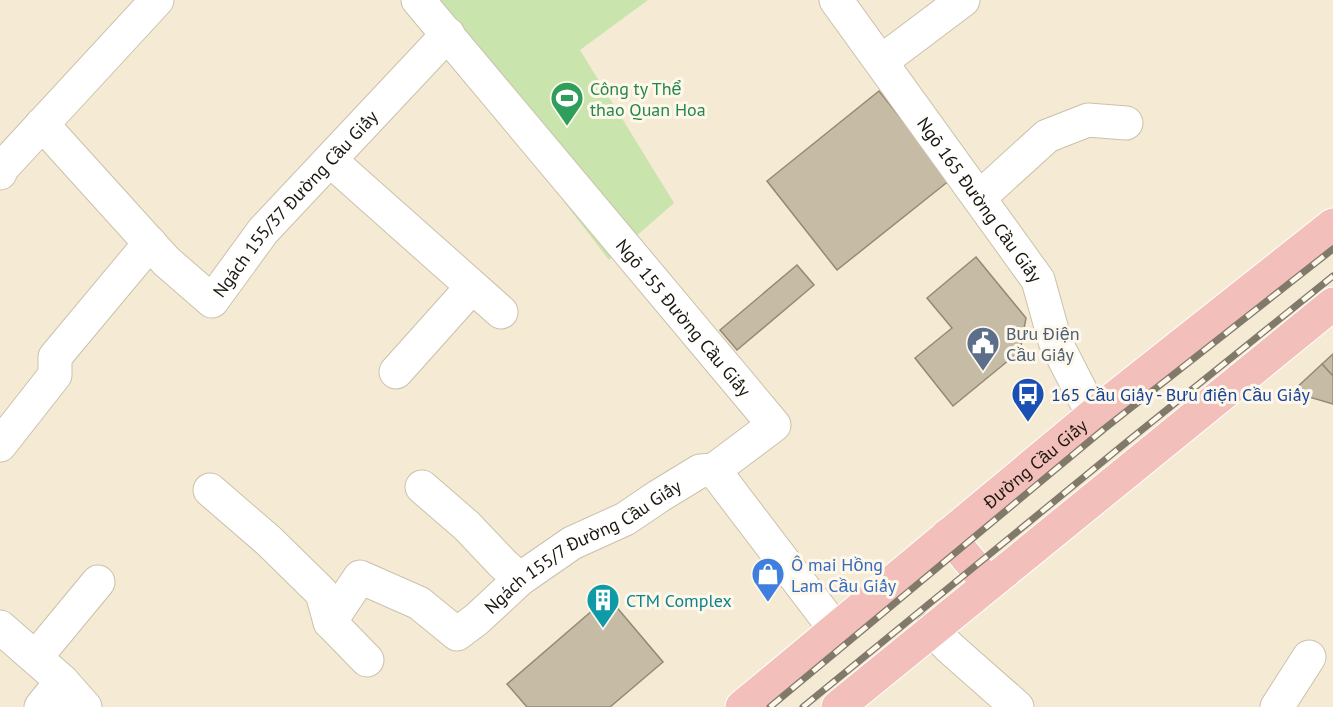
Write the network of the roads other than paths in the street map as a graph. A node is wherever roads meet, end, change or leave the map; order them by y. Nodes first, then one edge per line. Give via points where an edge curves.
1 (157, 0) edge
2 (418, 0) edge
3 (836, 0) edge
4 (963, 0) edge
5 (448, 34) junction
6 (882, 61) junction
7 (1126, 123) dead end
8 (42, 124) junction
9 (330, 160) junction
10 (0, 173) edge
11 (979, 198) junction
12 (1333, 225) edge
13 (150, 243) junction
14 (472, 287) junction
15 (1332, 307) edge
16 (501, 312) dead end
17 (396, 372) dead end
18 (1093, 415) junction
19 (0, 445) edge
20 (714, 470) junction
21 (422, 487) dead end
22 (210, 490) dead end
23 (948, 535) junction
24 (520, 579) junction
25 (99, 582) dead end
26 (988, 583) junction
27 (330, 622) junction
28 (0, 627) edge
29 (932, 629) junction
30 (835, 630) junction
31 (36, 657) junction
32 (1309, 657) dead end
33 (368, 660) dead end
34 (62, 681) junction
35 (41, 707) edge
36 (85, 707) edge
37 (742, 707) edge
38 (838, 707) edge
39 (1017, 707) edge
40 (1277, 707) edge

1 - 8 lane
2 - 5 lane, Ngõ 155 Đường Cầu Giấy
3 - 6 lane, Ngõ 165 Đường Cầu Giấy
4 - 6 lane
5 - 9 lane, Ngách 155/37 Đường Cầu Giấy
5 - 20 lane, Ngõ 155 Đường Cầu Giấy via 774,425
6 - 11 lane, Ngõ 165 Đường Cầu Giấy
7 - 11 lane via 1088,120 1047,136
8 - 10 lane
8 - 13 lane, Ngách 155/37 Đường Cầu Giấy
9 - 13 lane, Ngách 155/37 Đường Cầu Giấy via 263,231 212,301
9 - 14 lane
11 - 18 lane, Ngõ 165 Đường Cầu Giấy via 1038,280 1055,342
12 - 18 main road, Đường Cầu Giấy
13 - 19 lane via 55,357 55,375
14 - 16 lane
14 - 17 lane
15 - 26 main road
18 - 23 main road, Đường Cầu Giấy
20 - 24 lane, Ngách 155/7 Đường Cầu Giấy via 700,471 625,519 572,543
20 - 30 lane
21 - 24 lane
22 - 27 lane via 322,593
23 - 26 main road
23 - 30 main road, Đường Cầu Giấy
24 - 27 lane, Ngách 155/7 Đường Cầu Giấy via 457,634 419,603 360,577
25 - 31 lane
26 - 29 main road
27 - 33 lane
28 - 31 lane
29 - 38 main road
29 - 39 lane
30 - 37 main road, Đường Cầu Giấy
31 - 34 lane
32 - 40 lane
34 - 35 lane
34 - 36 lane

